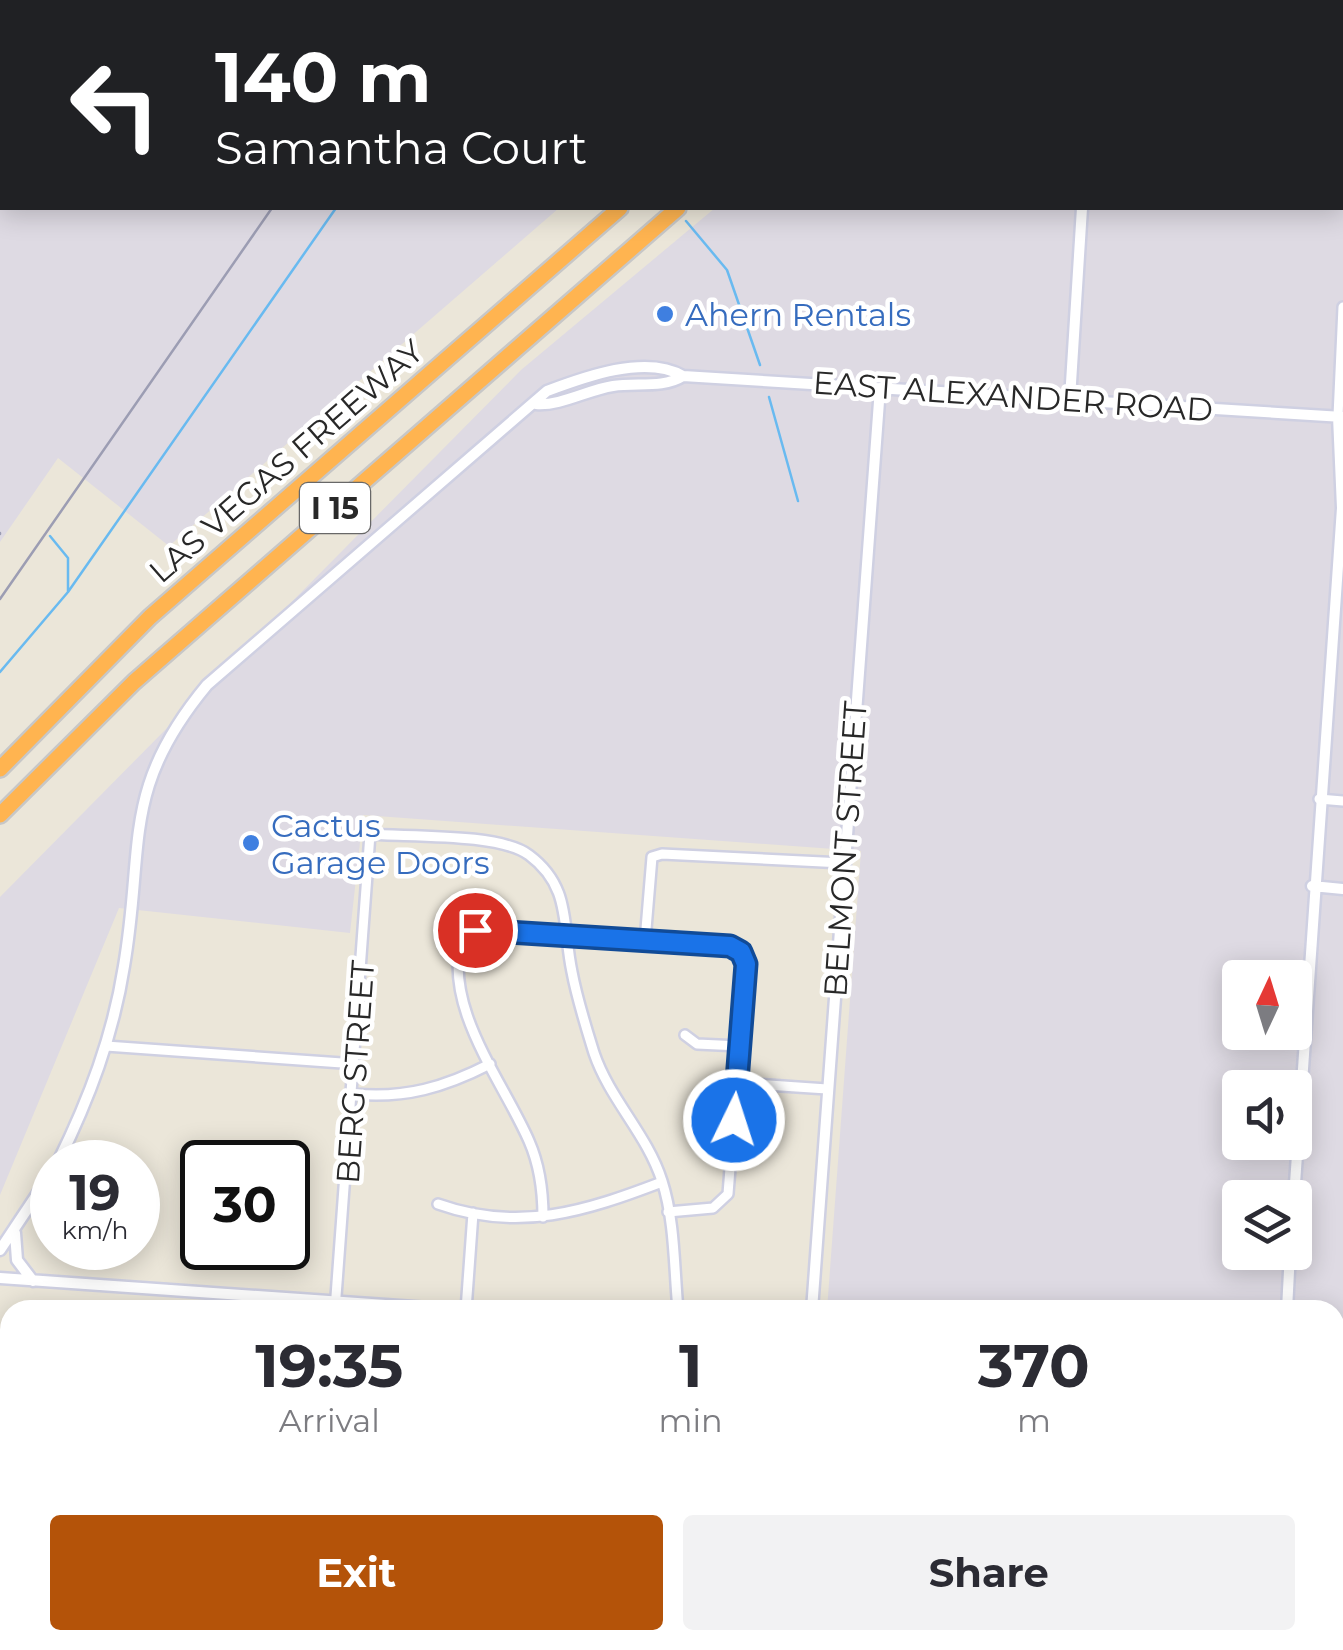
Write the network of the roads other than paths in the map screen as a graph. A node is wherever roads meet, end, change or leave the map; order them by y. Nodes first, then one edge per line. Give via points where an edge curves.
1 (618, 210) edge
2 (676, 210) edge
3 (1082, 210) edge
4 (1343, 307) edge
5 (880, 388) junction
6 (1070, 399) junction
7 (1340, 416) edge
8 (1342, 508) edge
9 (1337, 654) edge
10 (0, 769) edge
11 (1319, 799) junction
12 (1343, 801) edge
13 (0, 815) edge
14 (844, 863) junction
15 (1312, 886) junction
16 (1343, 888) edge
17 (568, 936) junction
18 (645, 940) junction
19 (685, 1035) dead end
20 (106, 1046) junction
21 (740, 1046) junction
22 (356, 1064) junction
23 (490, 1064) junction
24 (738, 1083) junction
25 (827, 1089) junction
26 (354, 1094) junction
27 (69, 1140) edge
28 (1295, 1180) edge
29 (662, 1182) junction
30 (438, 1204) dead end
31 (30, 1206) edge
32 (668, 1212) junction
33 (472, 1213) junction
34 (543, 1217) junction
35 (15, 1229) junction
36 (0, 1250) edge
37 (1289, 1270) edge
38 (0, 1278) edge
39 (33, 1280) junction
40 (257, 1300) edge
41 (337, 1300) edge
42 (467, 1300) edge
43 (677, 1300) edge
44 (813, 1300) edge
45 (1288, 1300) edge

1 - 10 highway, LAS VEGAS FREEWAY / I 15 via 150,617
2 - 13 highway, LAS VEGAS FREEWAY / I 15 via 134,682
3 - 6 street
4 - 7 street
5 - 6 street, EAST ALEXANDER ROAD
5 - 14 street, BELMONT STREET
5 - 20 street, EAST ALEXANDER ROAD via 683,376 670,384 614,386 536,404 507,422 207,684 180,718 154,764 138,817 125,964
6 - 7 street, EAST ALEXANDER ROAD
7 - 8 street
8 - 9 street
9 - 11 street
11 - 12 street
11 - 15 street
14 - 18 street via 662,854 652,858
14 - 25 street, BELMONT STREET
15 - 16 street
15 - 28 street
17 - 18 street
17 - 22 street, BERG STREET via 557,885 524,851 370,834
17 - 23 street via 475,930 462,938 464,998
17 - 29 street via 594,1052
18 - 21 street via 741,952 746,964
19 - 21 street via 697,1044
20 - 22 street
20 - 27 street
21 - 24 street
22 - 26 street, BERG STREET
23 - 26 street via 417,1093
23 - 34 street via 534,1154
24 - 25 street
24 - 32 street via 725,1201
25 - 44 street, BELMONT STREET
26 - 41 street, BERG STREET
29 - 32 street
29 - 34 street via 587,1210
30 - 33 street
31 - 35 street
32 - 43 street
33 - 34 street
33 - 42 street
35 - 36 street
35 - 39 street via 14,1252
37 - 45 street
38 - 39 street
39 - 40 street

